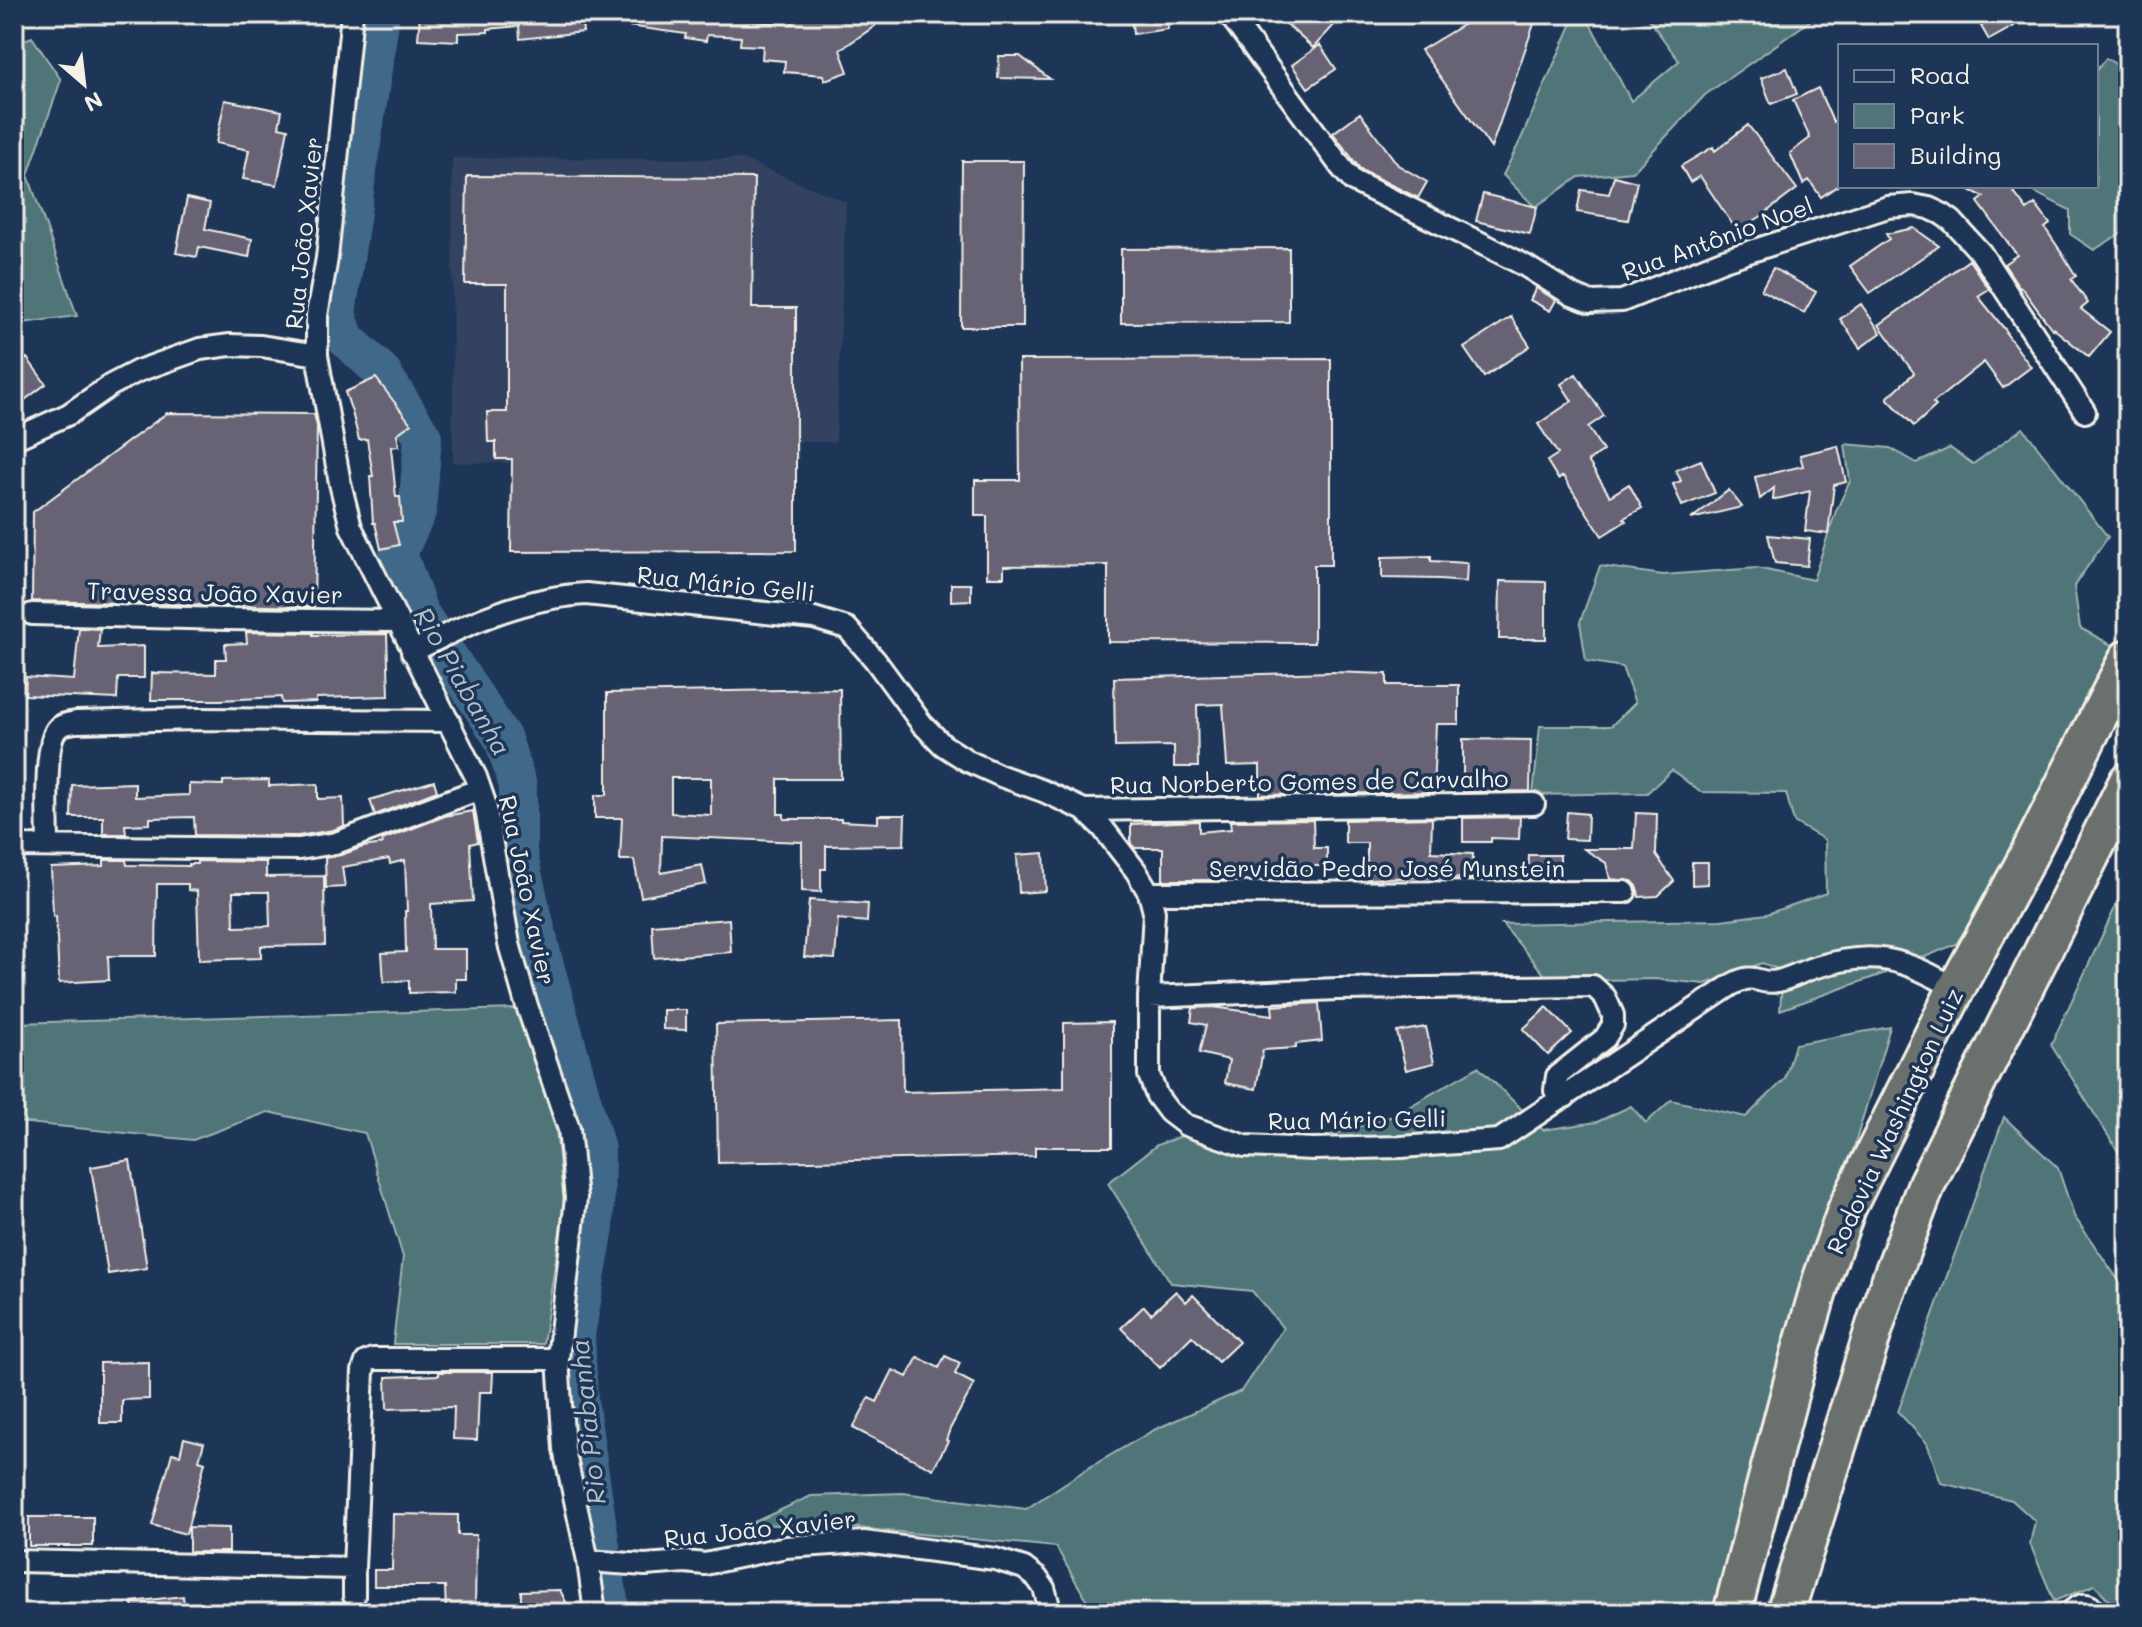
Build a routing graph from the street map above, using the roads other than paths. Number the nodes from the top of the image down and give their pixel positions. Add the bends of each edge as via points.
1 (352, 14) edge
2 (1229, 14) edge
3 (317, 355) junction
4 (2085, 412) dead end
5 (14, 439) edge
6 (32, 614) dead end
7 (397, 621) junction
8 (420, 648) junction
9 (2128, 658) edge
10 (449, 721) junction
11 (2128, 781) edge
12 (480, 789) junction
13 (1534, 804) dead end
14 (1084, 810) junction
15 (14, 846) edge
16 (48, 846) junction
17 (1625, 892) dead end
18 (1149, 893) junction
19 (1956, 989) junction
20 (1149, 997) junction
21 (1565, 1097) junction
22 (558, 1359) junction
23 (14, 1561) edge
24 (589, 1561) junction
25 (354, 1568) junction
26 (354, 1596) dead end
27 (595, 1613) edge
28 (1051, 1613) edge
29 (1732, 1613) edge
30 (1785, 1613) edge
31 (2069, 1613) edge
32 (2097, 1613) edge

1 - 3 street, Rua João Xavier via 317,315
2 - 4 street, Rua Antônio Noel via 1353,181 1590,302 1622,301 1724,260 1888,207 1913,205 1942,214 1981,253
3 - 5 street via 261,346 200,349 138,371 69,414
3 - 7 street, Rua João Xavier via 351,527
6 - 7 street, Travessa João Xavier
7 - 8 street, Rua João Xavier
8 - 10 street, Rua João Xavier
8 - 14 street, Rua Mário Gelli via 501,612 562,595 827,621 847,628 943,745 968,761
9 - 19 highway, Rodovia Washington Luiz
10 - 12 street, Rua João Xavier
10 - 16 street via 197,719 64,725 51,742
11 - 30 highway via 1927,1183 1884,1297
12 - 16 street via 318,847
12 - 22 street, Rua João Xavier via 509,944 569,1129 576,1198
13 - 14 street, Rua Norberto Gomes de Carvalho
14 - 18 street, Rua Mário Gelli
15 - 16 street
17 - 18 street, Servidão Pedro José Munstein
18 - 20 street, Rua Mário Gelli via 1154,912
19 - 21 street, Rua Mário Gelli via 1916,966 1885,957 1818,966 1772,982 1747,978
19 - 29 highway, Rodovia Washington Luiz via 1847,1208 1799,1357
20 - 21 street, Rua Mário Gelli via 1149,1075 1157,1096 1186,1125 1245,1146 1401,1147 1499,1140
20 - 21 street via 1593,986 1605,997 1613,1025 1605,1038 1557,1076 1555,1090
22 - 24 street, Rua João Xavier via 564,1449
22 - 25 street via 366,1362
23 - 25 street
24 - 27 street, Rua João Xavier
24 - 28 street, Rua João Xavier via 705,1564 786,1547 864,1542 995,1559 1024,1568 1044,1588
25 - 26 street
31 - 32 street via 2087,1603

